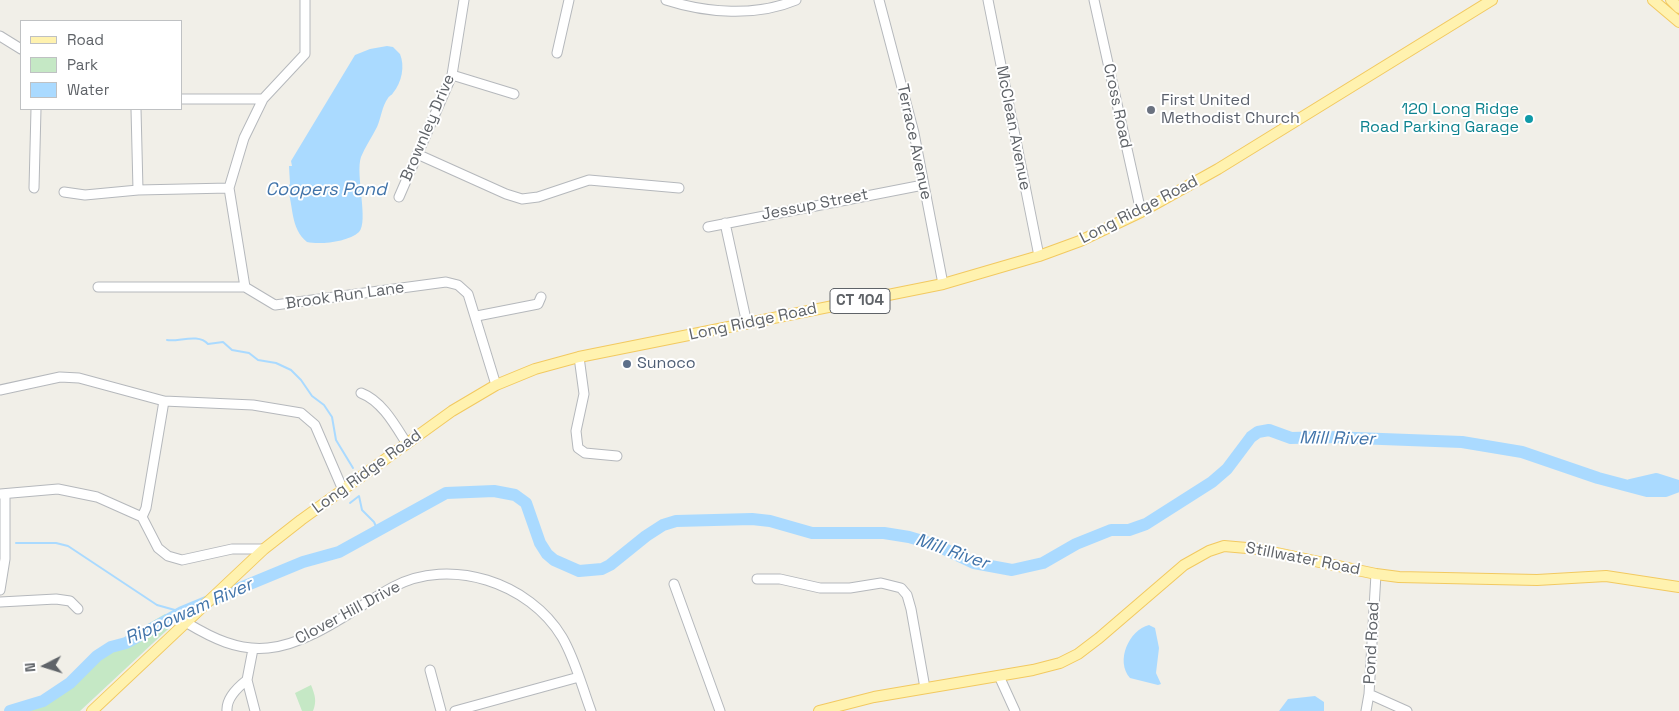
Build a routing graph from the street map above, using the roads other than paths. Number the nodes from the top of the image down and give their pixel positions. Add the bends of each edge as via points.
1 (305, 0) edge
2 (464, 0) edge
3 (569, 0) edge
4 (666, 0) edge
5 (796, 0) edge
6 (880, 0) edge
7 (988, 0) edge
8 (1094, 0) edge
9 (1492, 0) edge
10 (1653, 0) edge
11 (1671, 0) edge
12 (1679, 8) edge
13 (1679, 22) edge
14 (0, 36) edge
15 (20, 48) edge
16 (557, 53) dead end
17 (452, 75) junction
18 (514, 94) dead end
19 (182, 99) edge
20 (263, 99) junction
21 (36, 110) edge
22 (136, 110) edge
23 (417, 154) junction
24 (923, 185) junction
25 (34, 188) dead end
26 (229, 188) junction
27 (679, 188) dead end
28 (138, 190) junction
29 (64, 192) dead end
30 (399, 197) dead end
31 (1141, 212) junction
32 (725, 223) junction
33 (708, 227) dead end
34 (1039, 256) junction
35 (943, 284) junction
36 (98, 287) dead end
37 (245, 287) junction
38 (542, 297) dead end
39 (477, 316) junction
40 (748, 324) junction
41 (579, 357) junction
42 (496, 385) junction
43 (0, 390) edge
44 (360, 393) dead end
45 (164, 401) junction
46 (407, 444) junction
47 (617, 456) dead end
48 (343, 490) junction
49 (3, 494) edge
50 (142, 517) junction
51 (264, 549) junction
52 (1376, 574) junction
53 (757, 579) dead end
54 (674, 584) dead end
55 (1679, 588) edge
56 (0, 590) edge
57 (0, 602) edge
58 (78, 609) dead end
59 (187, 623) junction
60 (253, 649) junction
61 (430, 670) dead end
62 (999, 676) junction
63 (578, 677) junction
64 (247, 680) junction
65 (925, 688) junction
66 (1369, 694) junction
67 (92, 711) edge
68 (228, 711) edge
69 (255, 711) edge
70 (441, 711) edge
71 (455, 711) edge
72 (591, 711) edge
73 (720, 711) edge
74 (818, 711) edge
75 (1015, 711) edge
76 (1366, 711) edge
77 (1407, 711) edge

1 - 20 street via 305,54
2 - 17 street, Brownley Drive
3 - 16 street
4 - 5 street via 713,11 772,8
6 - 24 street, Terrace Avenue via 914,133
7 - 34 street, McClean Avenue
8 - 31 street, Cross Road
9 - 31 main road, Long Ridge Road / CT 104 via 1218,169
10 - 13 main road
11 - 12 main road
14 - 15 street
17 - 18 street
17 - 23 street, Brownley Drive
19 - 20 street
20 - 26 street via 244,138
21 - 25 street
22 - 28 street
23 - 27 street via 522,199 589,180
23 - 30 street, Brownley Drive
24 - 32 street, Jessup Street
24 - 35 street, Terrace Avenue
26 - 28 street
26 - 37 street
28 - 29 street via 85,195
31 - 34 main road, Long Ridge Road / CT 104
32 - 33 street, Jessup Street
32 - 40 street
34 - 35 main road, Long Ridge Road / CT 104
35 - 40 main road, Long Ridge Road / CT 104
36 - 37 street
37 - 39 street, Brook Run Lane via 275,306 446,282 458,285 468,294
38 - 39 street via 538,304
39 - 42 street, Brook Run Lane
40 - 41 main road, Long Ridge Road / CT 104
41 - 42 main road, Long Ridge Road / CT 104 via 535,369
41 - 47 street via 584,394 576,431 578,448 585,453
42 - 46 main road, Long Ridge Road / CT 104 via 452,411
43 - 45 street via 60,377 79,378
44 - 46 street via 374,401 386,414
45 - 48 street via 253,405 301,413 315,425
45 - 50 street
46 - 48 main road, Long Ridge Road / CT 104
48 - 51 main road, Long Ridge Road / CT 104
49 - 50 street via 58,489 97,497
49 - 56 street via 6,559
50 - 51 street via 158,548 168,556 182,560 232,549
51 - 59 main road, Long Ridge Road / CT 104
52 - 55 main road, Stillwater Road via 1538,580 1606,576
52 - 62 main road, Stillwater Road via 1258,549 1224,546 1184,565 1078,654 1048,667
52 - 66 street, Pond Road
53 - 65 street via 780,579 820,588 881,583 901,588 911,609
54 - 73 street
57 - 58 street via 56,598 70,601
59 - 60 street, Clover Hill Drive via 222,642
59 - 67 main road, Long Ridge Road / CT 104
60 - 63 street, Clover Hill Drive via 288,644 308,636 395,585 432,575 452,574 496,583 520,594 544,612 563,637
60 - 64 street
61 - 70 street
62 - 65 main road, Stillwater Road
62 - 75 street
63 - 71 street
63 - 72 street, Clover Hill Drive
64 - 68 street via 227,703
64 - 69 street
65 - 74 main road, Stillwater Road
66 - 76 street, Pond Road
66 - 77 street

